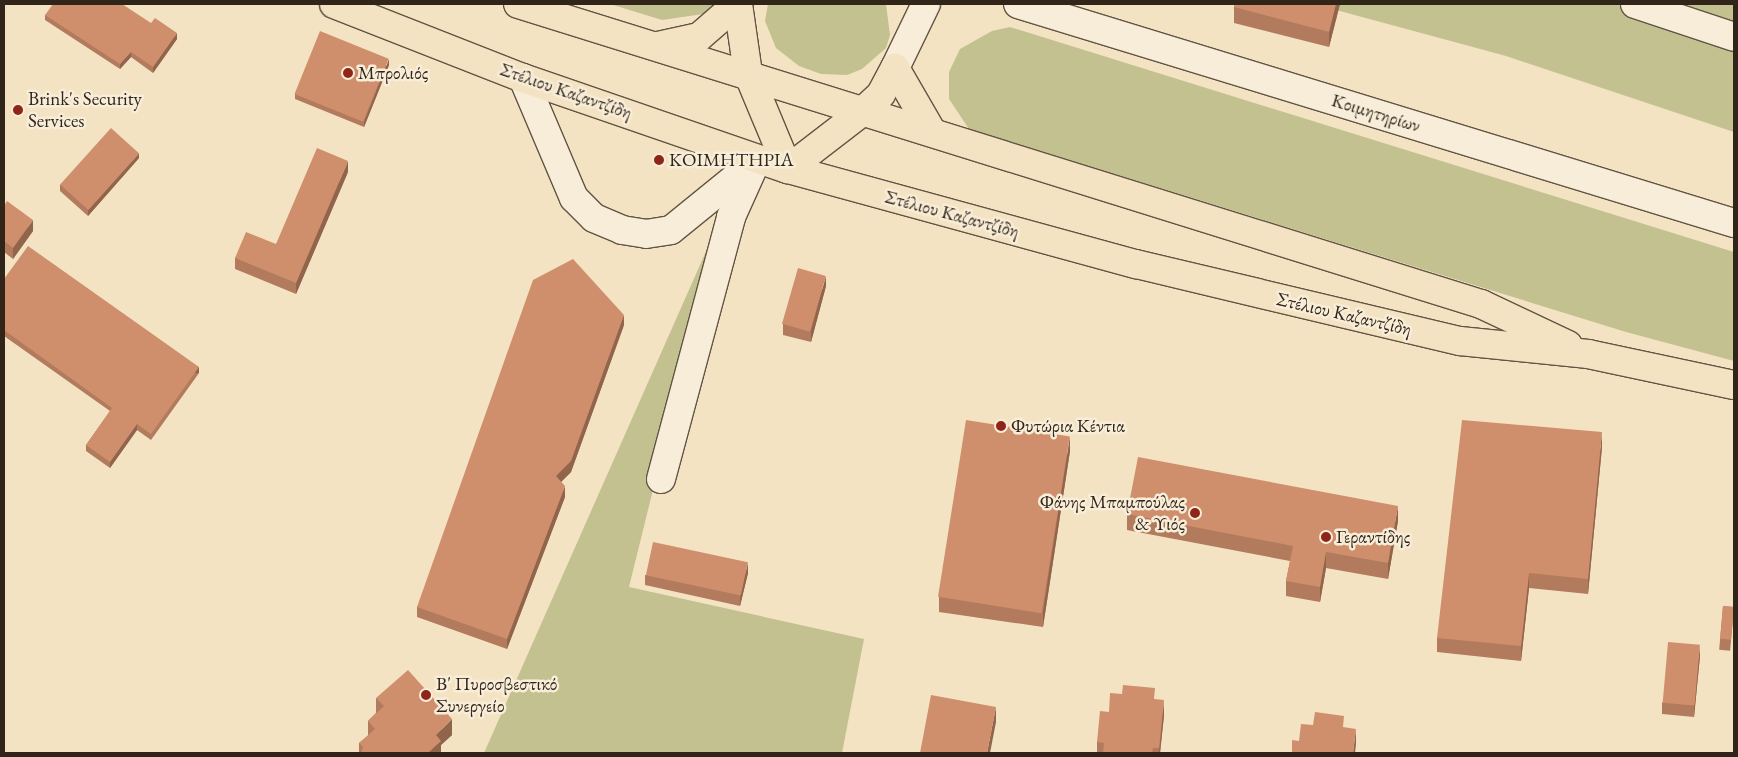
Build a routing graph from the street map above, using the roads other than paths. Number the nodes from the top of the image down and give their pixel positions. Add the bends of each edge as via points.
1 (334, 4) edge
2 (518, 4) edge
3 (737, 4) edge
4 (926, 4) edge
5 (1018, 4) edge
6 (1634, 4) edge
7 (1734, 37) edge
8 (648, 46) junction
9 (896, 68) junction
10 (748, 73) junction
11 (523, 78) junction
12 (862, 112) junction
13 (932, 132) junction
14 (756, 160) junction
15 (788, 169) junction
16 (1734, 223) edge
17 (1588, 354) junction
18 (1734, 385) edge
19 (661, 479) dead end

1 - 11 main road, Στέλιου Καζαντζίδη
2 - 8 main road, Στέλιου Καζαντζίδη
3 - 8 main road via 699,37
3 - 10 main road
4 - 9 lane
5 - 16 lane, Κοιμητηρίων
6 - 7 lane
8 - 10 main road, Στέλιου Καζαντζίδη
9 - 12 main road via 881,94
9 - 13 main road
10 - 12 main road, Στέλιου Καζαντζίδη
10 - 15 main road
11 - 14 main road, Στέλιου Καζαντζίδη
11 - 14 lane via 574,198 594,218 622,230 646,234 671,230
12 - 13 main road, Στέλιου Καζαντζίδη
12 - 15 main road
13 - 17 main road, Στέλιου Καζαντζίδη via 1481,304
14 - 15 main road, Στέλιου Καζαντζίδη
14 - 19 lane via 731,217
15 - 17 main road, Στέλιου Καζαντζίδη via 1136,264 1460,341
17 - 18 main road, Στέλιου Καζαντζίδη

